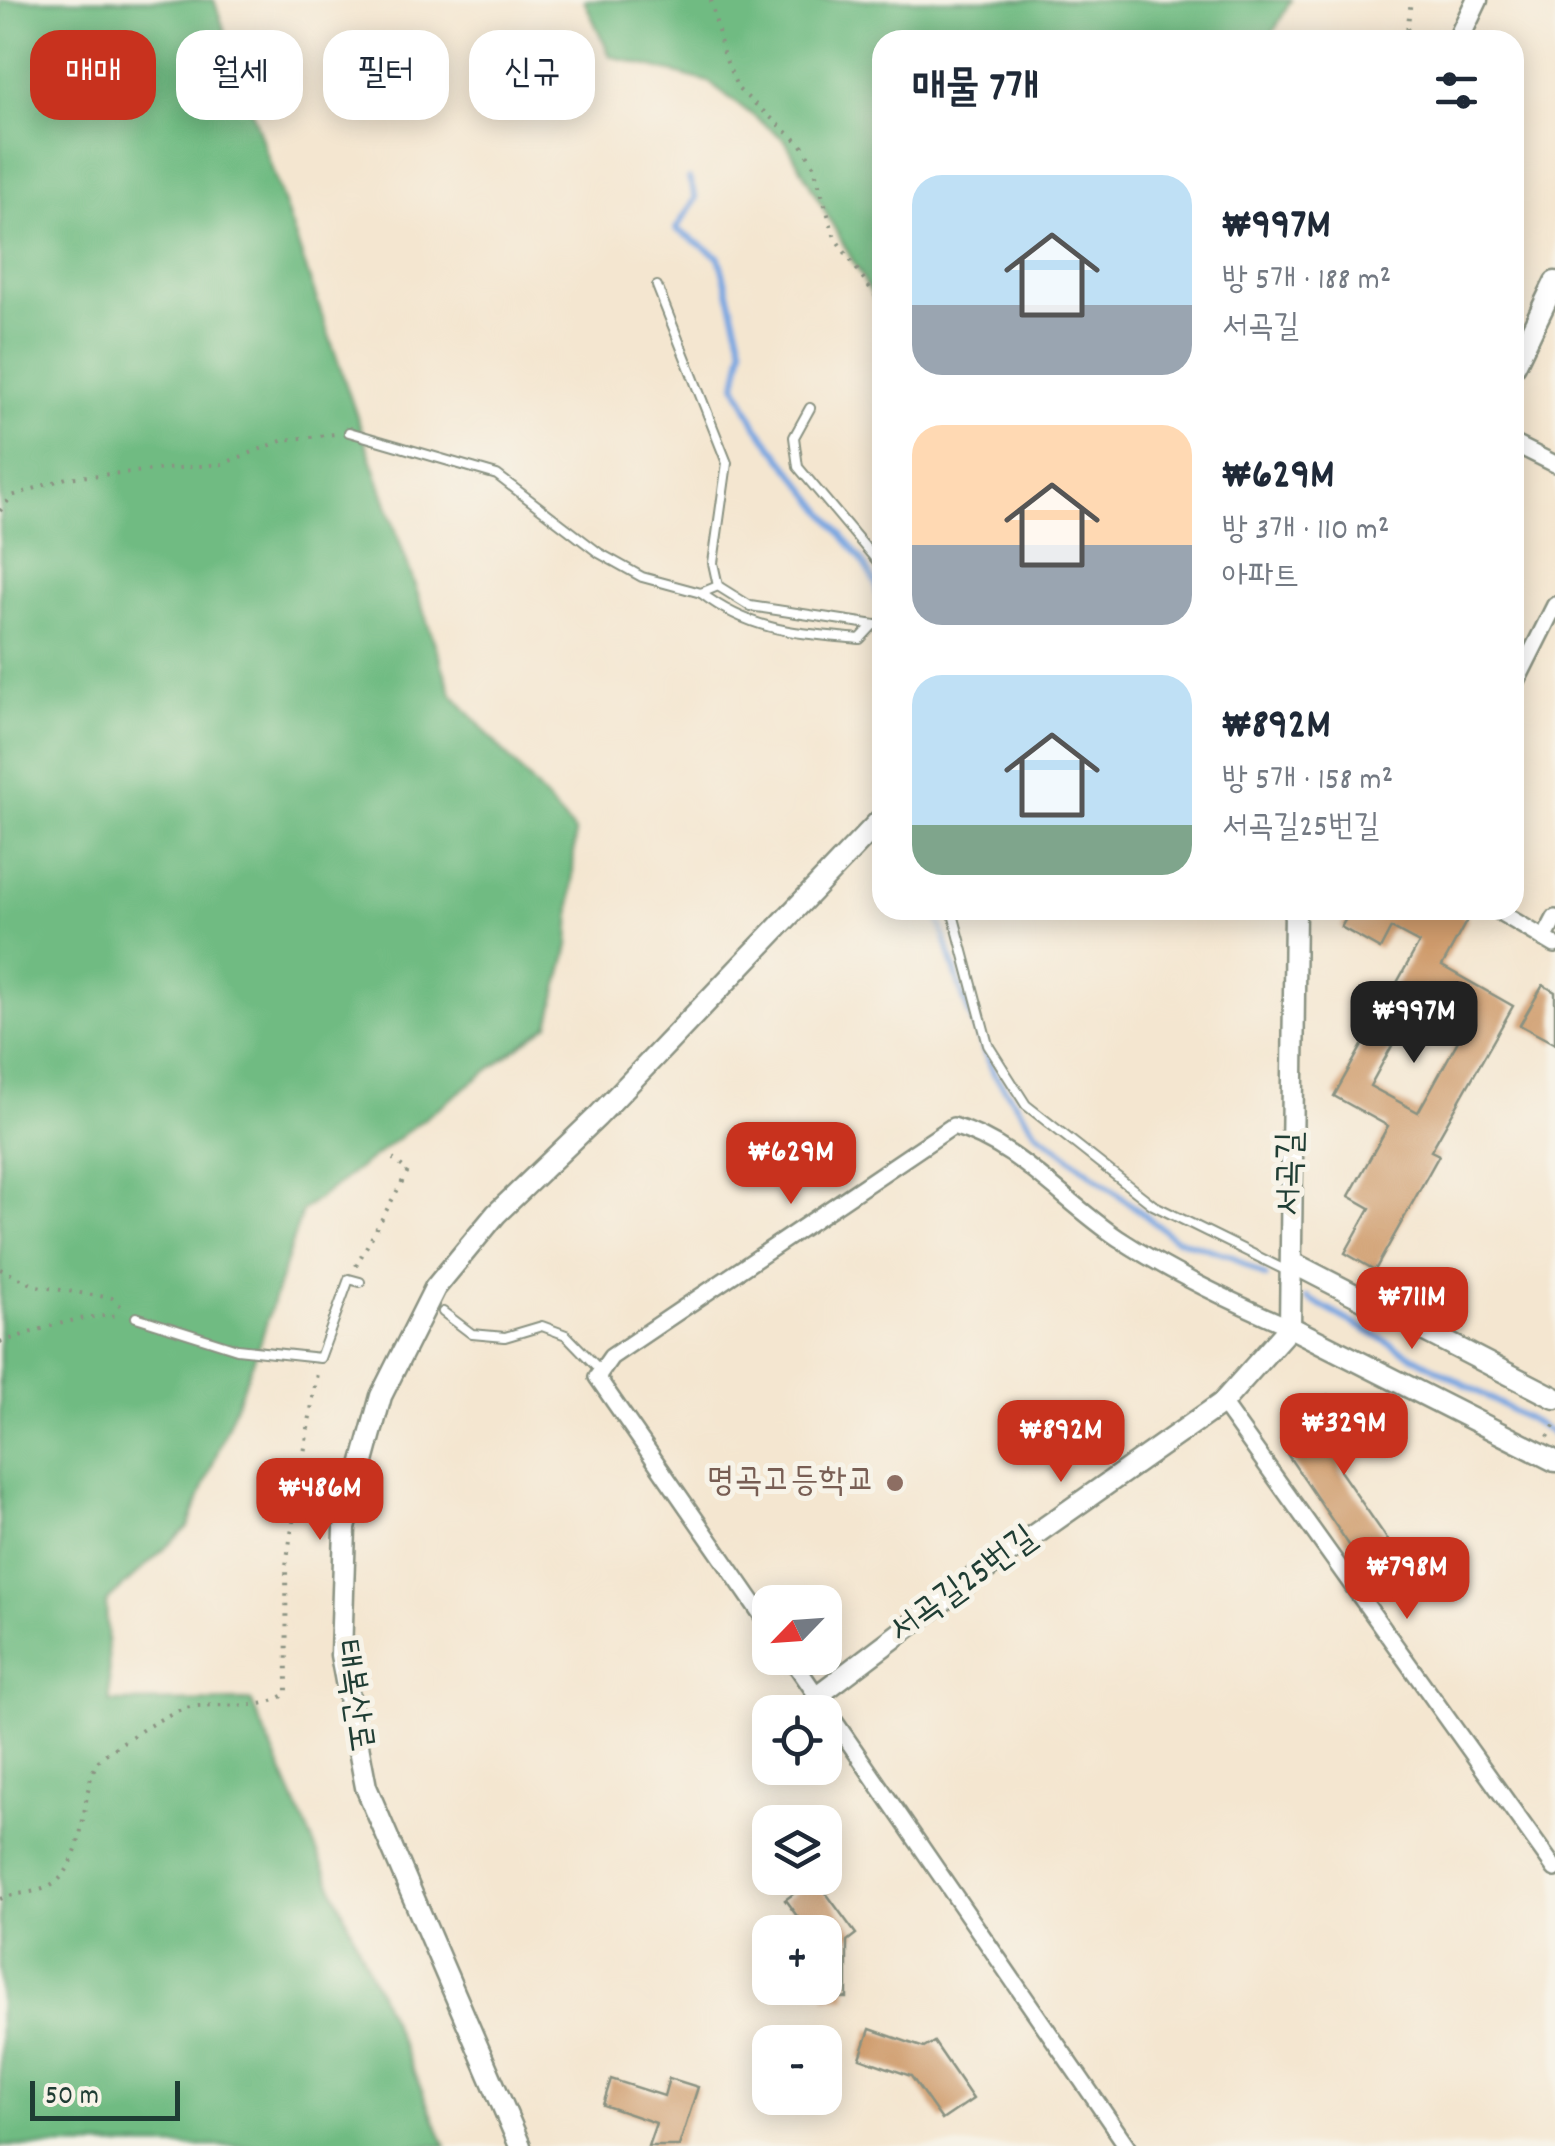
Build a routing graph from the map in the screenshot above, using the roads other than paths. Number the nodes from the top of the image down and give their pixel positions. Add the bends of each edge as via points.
1 (1477, 0) edge
2 (1463, 30) edge
3 (1555, 282) edge
4 (657, 286) dead end
5 (1524, 346) edge
6 (810, 408) dead end
7 (348, 432) road end
8 (1524, 448) edge
9 (1555, 464) edge
10 (872, 555) edge
11 (718, 586) junction
12 (701, 593) junction
13 (1555, 604) edge
14 (872, 624) edge
15 (872, 629) edge
16 (1524, 667) edge
17 (872, 828) edge
18 (1555, 918) edge
19 (955, 920) edge
20 (1295, 920) edge
21 (1513, 920) edge
22 (1550, 942) edge
23 (1291, 1268) junction
24 (360, 1282) dead end
25 (444, 1312) dead end
26 (136, 1317) road end
27 (1290, 1326) junction
28 (601, 1371) junction
29 (1555, 1398) edge
30 (1222, 1403) junction
31 (1555, 1461) edge
32 (752, 1601) edge
33 (818, 1695) edge
34 (842, 1732) edge
35 (1555, 1868) edge
36 (520, 2146) edge
37 (1127, 2146) edge

1 - 2 street
3 - 5 street
4 - 11 lane via 726,463 712,563
6 - 10 lane via 794,437 798,467
7 - 12 lane via 497,476 599,553 642,577
8 - 9 street
11 - 12 lane
11 - 14 lane via 750,606
12 - 15 lane via 754,624 860,638
13 - 16 street
17 - 36 street, 태복산로 via 496,1214 436,1288 381,1396 346,1528 341,1655 366,1787
18 - 22 street
19 - 23 lane via 988,1045 1026,1105 1153,1205
20 - 23 street, 서곡길
21 - 22 street
23 - 27 street
23 - 29 street, 서곡길
24 - 26 lane via 348,1279 320,1358 237,1349
25 - 28 lane via 472,1334 505,1336 542,1326 566,1335
27 - 28 street via 1119,1238 985,1134 953,1126 611,1357
27 - 30 street, 서곡길25번길
27 - 31 street
28 - 32 street via 597,1376
30 - 33 street, 서곡길25번길
30 - 35 street
34 - 37 street

